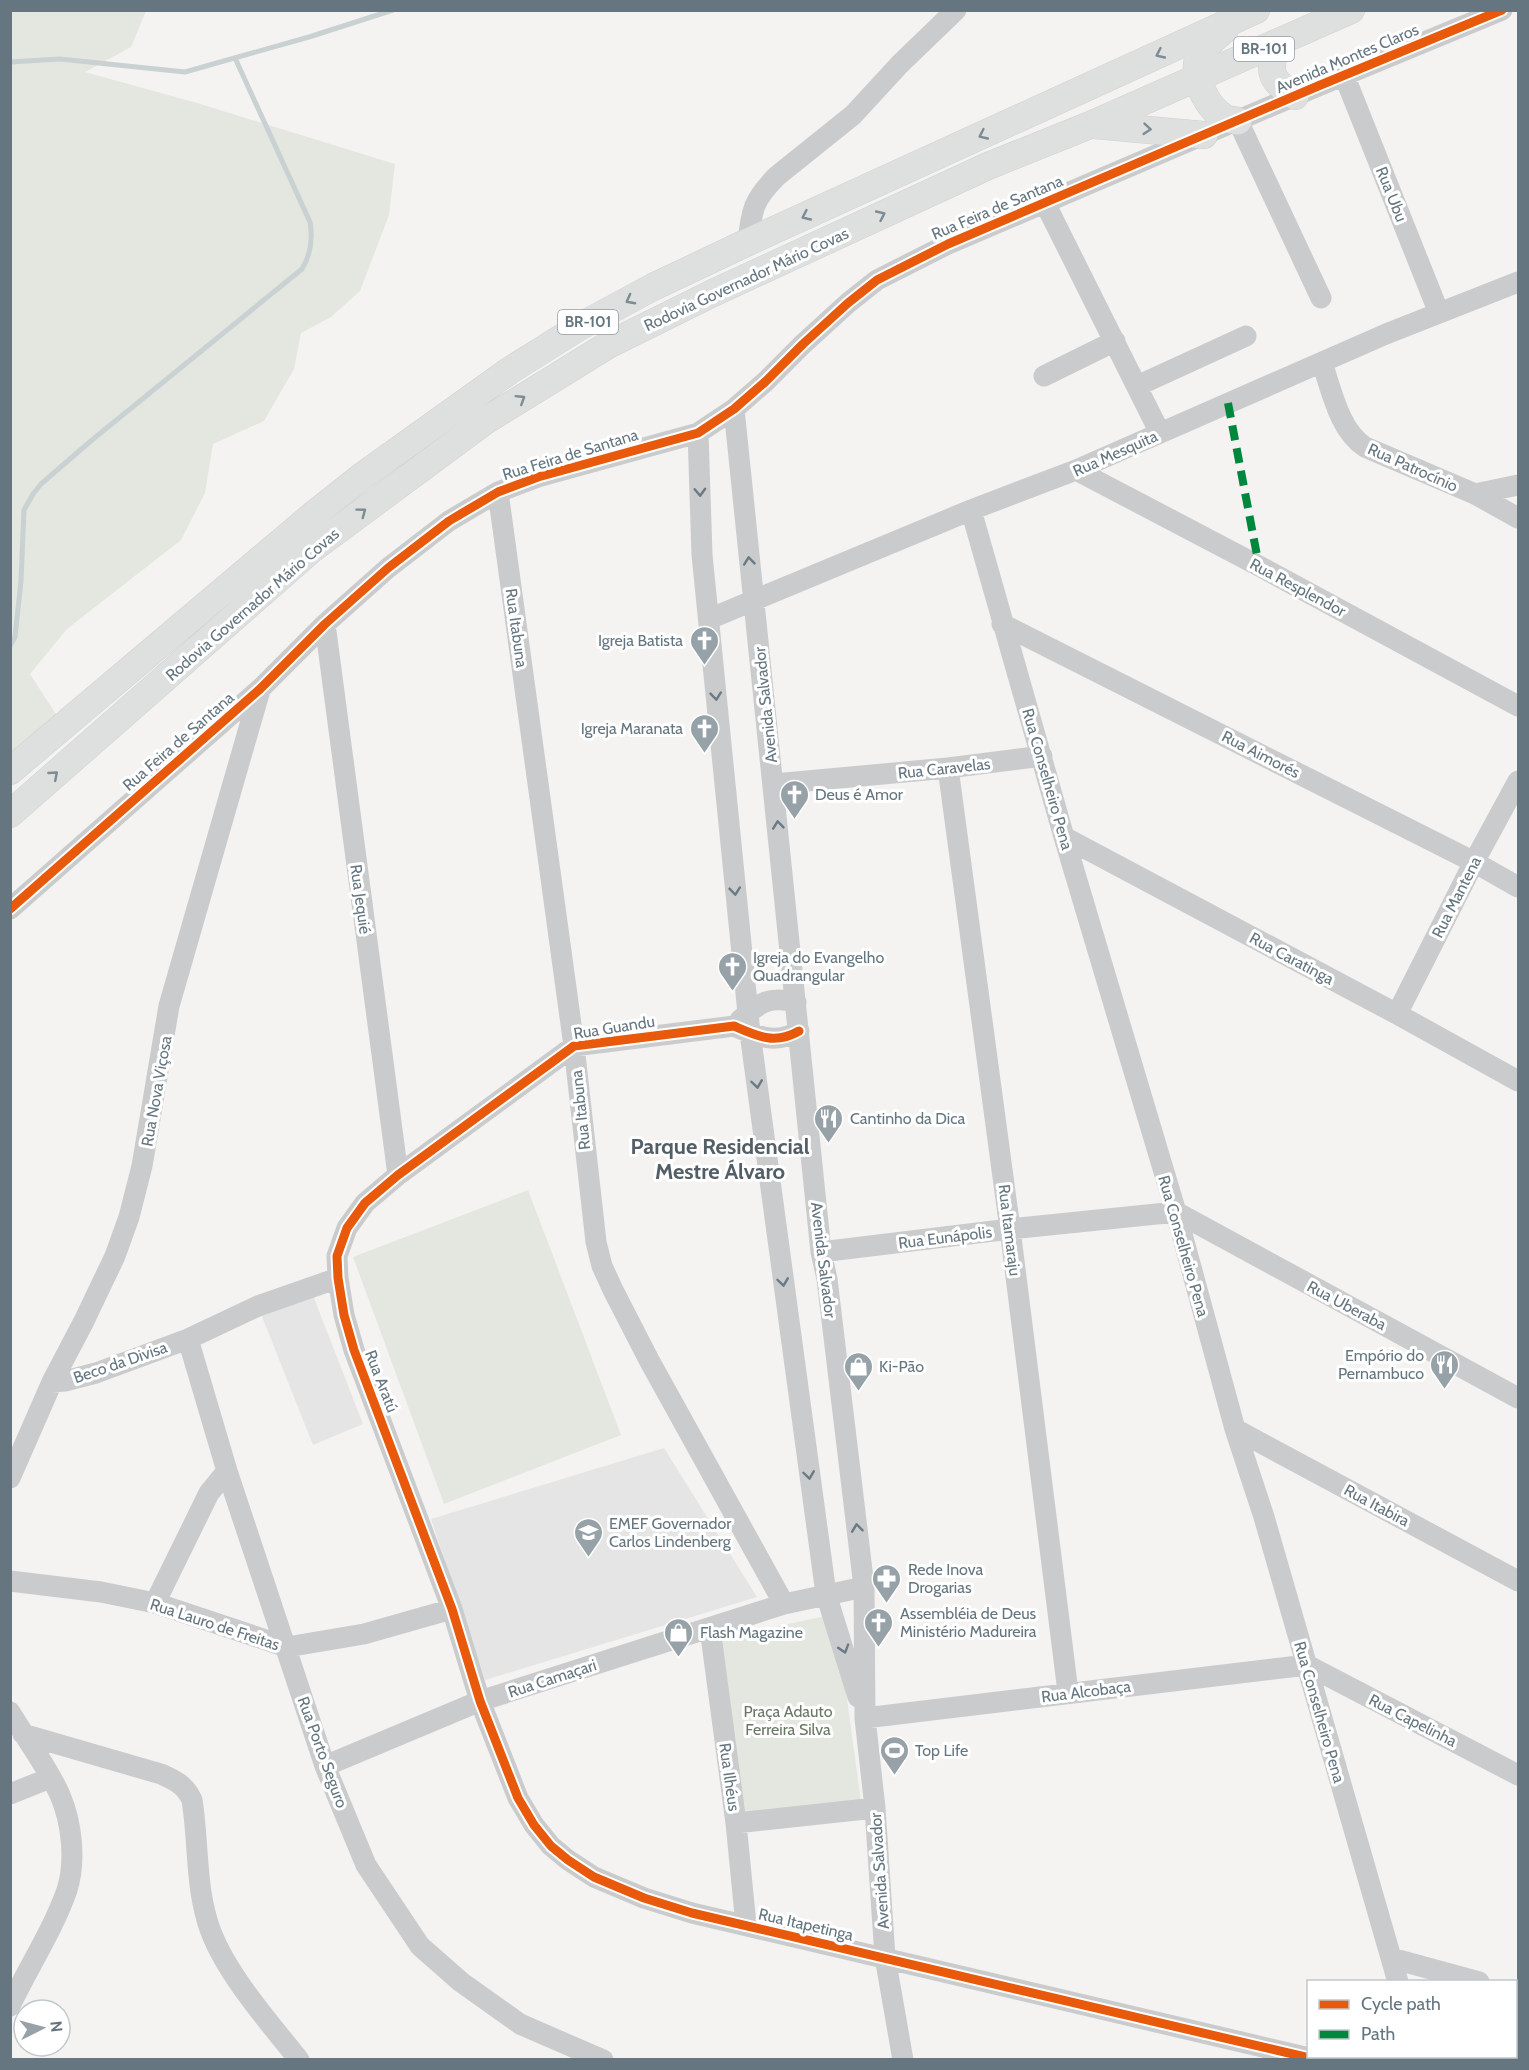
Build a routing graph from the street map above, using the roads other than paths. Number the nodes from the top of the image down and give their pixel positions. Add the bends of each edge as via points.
1 (956, 10) edge
2 (1351, 10) edge
3 (1502, 10) edge
4 (1246, 14) edge
5 (1275, 44) junction
6 (1344, 75) junction
7 (1198, 78) junction
8 (1295, 96) junction
9 (1238, 121) junction
10 (1090, 124) junction
11 (1204, 135) junction
12 (1045, 203) junction
13 (748, 242) junction
14 (1518, 282) edge
15 (1321, 298) dead end
16 (1439, 313) junction
17 (1246, 336) dead end
18 (1114, 341) junction
19 (1322, 363) junction
20 (1044, 376) dead end
21 (1137, 386) junction
22 (734, 409) junction
23 (698, 433) junction
24 (1160, 433) junction
25 (1076, 470) junction
26 (1518, 485) edge
27 (498, 492) junction
28 (1475, 494) junction
29 (971, 510) junction
30 (1518, 518) edge
31 (754, 601) junction
32 (709, 619) junction
33 (325, 624) junction
34 (1002, 624) junction
35 (260, 689) junction
36 (1518, 706) edge
37 (1042, 756) junction
38 (948, 768) junction
39 (10, 771) edge
40 (1518, 781) edge
41 (774, 784) junction
42 (10, 814) edge
43 (1064, 837) junction
44 (1473, 862) junction
45 (1518, 887) edge
46 (10, 909) edge
47 (796, 1002) junction
48 (1397, 1014) junction
49 (744, 1024) junction
50 (799, 1031) junction
51 (574, 1046) junction
52 (1518, 1082) edge
53 (398, 1175) junction
54 (1176, 1212) junction
55 (1010, 1229) junction
56 (821, 1252) junction
57 (338, 1278) junction
58 (188, 1339) junction
59 (52, 1382) junction
60 (1518, 1398) edge
61 (1235, 1429) junction
62 (227, 1471) junction
63 (10, 1478) edge
64 (10, 1581) edge
65 (1518, 1581) edge
66 (864, 1587) junction
67 (826, 1594) junction
68 (155, 1603) junction
69 (784, 1604) junction
70 (452, 1609) junction
71 (710, 1628) junction
72 (287, 1647) junction
73 (1307, 1665) junction
74 (1068, 1692) junction
75 (480, 1701) junction
76 (10, 1712) edge
77 (865, 1718) junction
78 (23, 1734) junction
79 (325, 1766) junction
80 (1518, 1775) edge
81 (50, 1778) junction
82 (10, 1794) edge
83 (875, 1808) junction
84 (736, 1823) junction
85 (746, 1925) junction
86 (885, 1957) junction
87 (1391, 1958) junction
88 (1397, 1980) edge
89 (1472, 1980) edge
90 (10, 2006) edge
91 (1307, 2057) edge
92 (299, 2060) edge
93 (603, 2060) edge
94 (903, 2060) edge

1 - 13 street via 853,115 766,188 752,213
2 - 5 main road, Rodovia Governador Mário Covas / BR-101
3 - 6 street, Avenida Montes Claros
4 - 7 main road via 1200,54
4 -> 13 main road, Rodovia Governador Mário Covas / BR-101
5 - 7 main road, Rodovia Governador Mário Covas / BR-101
5 - 8 main road via 1271,69 1277,84
6 - 8 street, Avenida Montes Claros
6 - 16 street, Rua Ubu
7 - 9 main road via 1215,111
7 - 10 main road, Rodovia Governador Mário Covas / BR-101
8 - 9 street, Avenida Montes Claros
9 - 11 street, Avenida Montes Claros
9 - 15 street
10 -> 11 main road
42 -> 10 main road, Rodovia Governador Mário Covas / BR-101 via 312,549 485,421 608,345 702,298 988,166
11 - 12 street, Rua Feira de Santana
12 - 18 street
12 - 22 street, Rua Feira de Santana via 948,244 877,280
13 -> 39 main road, Rodovia Governador Mário Covas / BR-101 via 579,327 402,447 313,515
14 - 16 street, Rua Mesquita
16 - 19 street, Rua Mesquita
17 - 21 street
18 - 20 street
18 - 21 street
19 - 24 street, Rua Mesquita
19 - 28 street, Rua Patrocínio via 1343,421 1357,442
21 - 24 street
22 - 23 street, Rua Feira de Santana
31 -> 22 street, Avenida Salvador
23 - 27 street, Rua Feira de Santana via 548,474
23 -> 32 street, Avenida Salvador via 702,555
24 - 25 street, Rua Mesquita
25 - 29 street, Rua Mesquita
25 - 36 street, Rua Resplendor
26 - 28 street, Rua Patrocínio
27 - 33 street, Rua Feira de Santana via 449,521
27 - 51 street, Rua Itabuna
28 - 30 street
29 - 31 street, Rua Mesquita
29 - 34 street, Rua Conselheiro Pena
31 - 32 street, Rua Mesquita
31 - 41 street, Avenida Salvador
32 -> 49 street, Avenida Salvador
33 - 35 street, Rua Feira de Santana
33 - 53 street, Rua Jequié
34 - 37 street, Rua Conselheiro Pena
34 - 44 street, Rua Aimorés
35 - 46 street, Rua Feira de Santana
35 - 59 street, Rua Nova Viçosa via 169,1006 142,1166 129,1217 115,1256
37 - 38 street, Rua Caravelas
37 - 43 street, Rua Conselheiro Pena
38 - 41 street, Rua Caravelas
38 - 55 street, Rua Itamaraju
40 - 44 street, Rua Mantena
47 -> 41 street, Avenida Salvador
43 - 48 street, Rua Caratinga
43 - 54 street, Rua Conselheiro Pena
44 - 45 street, Rua Aimorés
44 - 48 street, Rua Mantena
47 - 49 street, Rua Guandu via 765,1001
47 - 50 street, Avenida Salvador
48 - 52 street, Rua Caratinga
49 - 50 street, Rua Guandu via 764,1039
49 - 51 street, Rua Guandu
49 -> 67 street, Avenida Salvador
50 - 56 street, Avenida Salvador
51 - 53 street, Rua Guandu
51 - 69 street, Rua Itabuna via 591,1209 602,1266
53 - 57 street, Rua Aratú via 364,1203 347,1228 337,1256
54 - 55 street, Rua Eunápolis
54 - 60 street, Rua Uberaba
54 - 61 street, Rua Conselheiro Pena
55 - 56 street, Rua Eunápolis
55 - 74 street, Rua Itamaraju
66 -> 56 street, Avenida Salvador
57 - 58 street via 258,1306
57 - 70 street, Rua Aratú via 354,1350
58 - 59 street, Beco da Divisa via 80,1378
58 - 62 street, Rua Porto Seguro
59 - 63 street, Rua Nova Viçosa
61 - 65 street, Rua Itabira
61 - 73 street, Rua Conselheiro Pena
62 - 68 street via 205,1501
62 - 72 street, Rua Porto Seguro
64 - 68 street, Rua Lauro de Freitas
66 - 67 street
66 - 77 street, Avenida Salvador
67 - 69 street
67 -> 77 street, Avenida Salvador
68 - 72 street, Rua Lauro de Freitas
69 - 71 street, Rua Camaçari
70 - 72 street, Rua Lauro de Freitas via 364,1634
70 - 75 street, Rua Itapetinga
71 - 75 street, Rua Camaçari
71 - 84 street, Rua Ilhéus
72 - 79 street, Rua Porto Seguro
73 - 74 street, Rua Alcobaça
73 - 80 street, Rua Capelinha
73 - 87 street, Rua Conselheiro Pena
74 - 77 street, Rua Alcobaça
75 - 79 street, Rua Camaçari
75 - 85 street, Rua Itapetinga via 518,1798 551,1846 594,1877 644,1898
76 - 78 street
77 - 83 street, Avenida Salvador
78 - 81 street
78 - 92 street via 161,1774 187,1789 192,1800 210,1931 249,1996
79 - 93 street, Rua Porto Seguro via 366,1866 420,1946 461,1982 520,2024
81 - 82 street
81 - 90 street via 65,1809 71,1871 58,1912
83 - 84 street
83 - 86 street, Avenida Salvador
84 - 85 street, Rua Ilhéus
85 - 86 street, Rua Itapetinga
86 - 91 street, Rua Itapetinga
86 - 94 street, Avenida Salvador
87 - 88 street, Rua Conselheiro Pena
87 - 89 street

